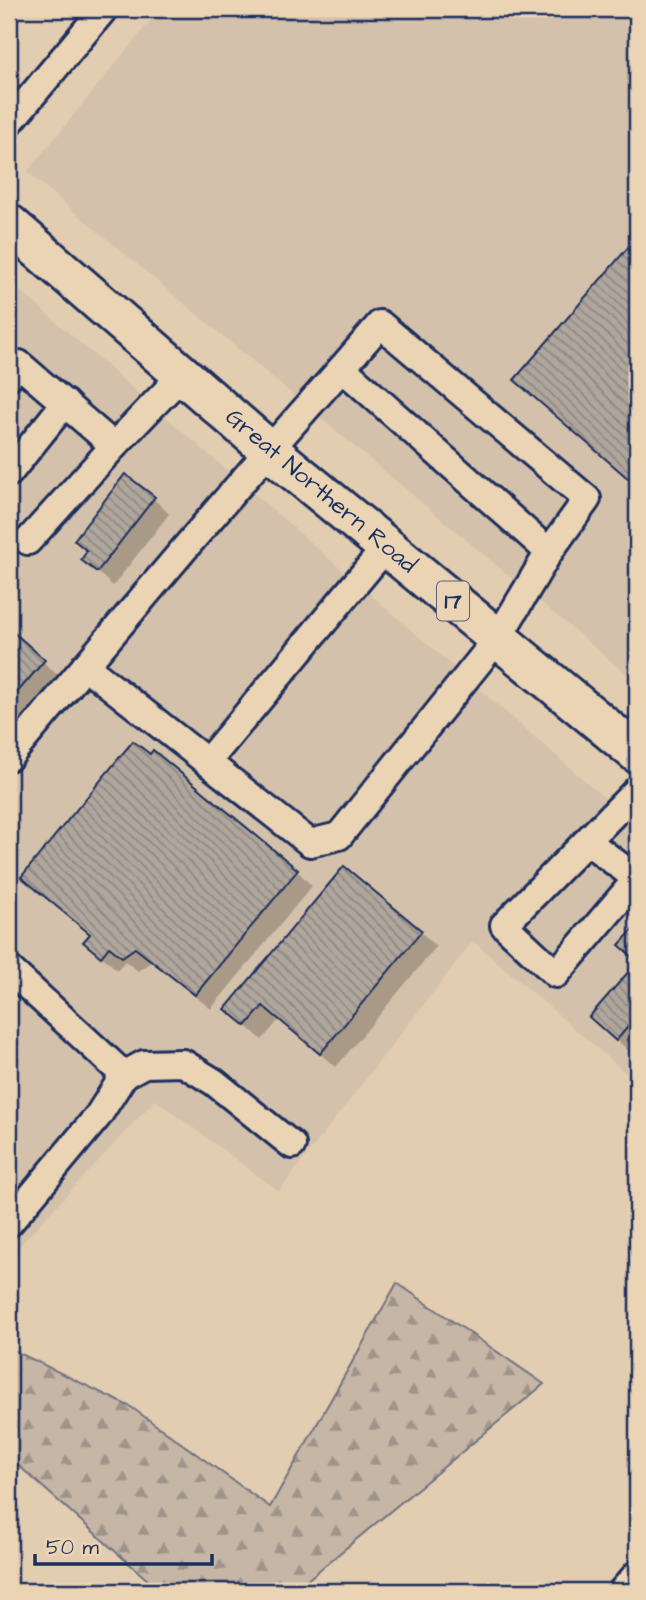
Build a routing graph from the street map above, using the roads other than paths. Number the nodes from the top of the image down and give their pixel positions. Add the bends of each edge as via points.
1 (104, 9) edge
2 (9, 123) edge
3 (9, 224) edge
4 (342, 368) junction
5 (184, 373) junction
6 (9, 376) edge
7 (65, 403) junction
8 (114, 446) junction
9 (269, 450) junction
10 (9, 473) edge
11 (28, 541) dead end
12 (387, 546) junction
13 (549, 552) junction
14 (498, 638) junction
15 (85, 666) junction
16 (637, 753) edge
17 (9, 757) edge
18 (207, 762) junction
19 (637, 790) edge
20 (587, 841) junction
21 (9, 969) edge
22 (124, 1075) junction
23 (292, 1145) dead end
24 (9, 1223) edge
25 (637, 1574) edge
26 (622, 1591) edge

1 - 2 street
3 - 5 highway, Great Northern Road / 17
4 - 9 street
4 - 13 street
4 - 13 street via 380,324 587,499
5 - 8 street
5 - 9 highway, Great Northern Road / 17
6 - 7 street via 19,364
7 - 8 street
7 - 10 street
8 - 11 street
9 - 12 highway, Great Northern Road / 17
9 - 15 street
12 - 14 highway, Great Northern Road / 17
12 - 18 street
13 - 14 street
14 - 16 highway, Great Northern Road / 17
14 - 18 street via 339,836 310,843
15 - 17 street
15 - 18 street
19 - 20 street
20 - 20 street via 504,925 556,974 636,879
21 - 22 street
22 - 23 street via 144,1064 183,1063
22 - 24 street via 98,1116
25 - 26 street

